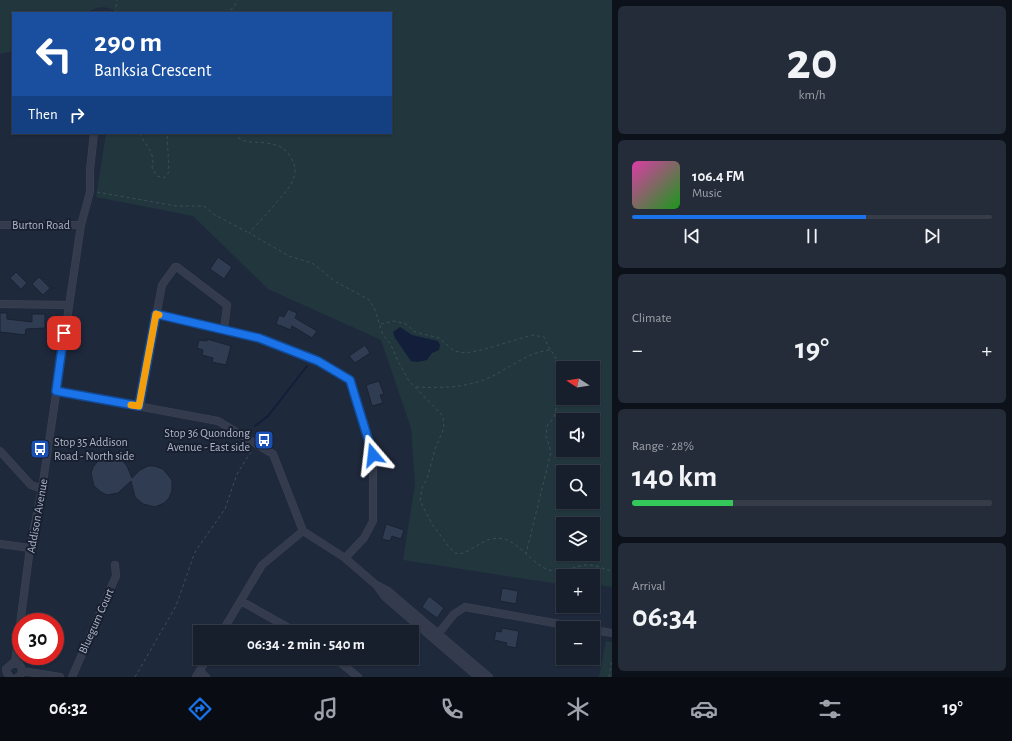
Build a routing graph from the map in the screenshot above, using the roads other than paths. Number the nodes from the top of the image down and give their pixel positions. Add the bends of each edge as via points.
1 (94, 134) edge
2 (0, 225) edge
3 (81, 225) junction
4 (0, 304) edge
5 (69, 304) junction
6 (156, 314) junction
7 (224, 330) junction
8 (56, 391) junction
9 (139, 406) junction
10 (0, 451) edge
11 (42, 489) junction
12 (303, 530) junction
13 (0, 544) edge
14 (30, 548) junction
15 (345, 558) junction
16 (115, 565) dead end
17 (241, 601) junction
18 (22, 613) edge
19 (556, 623) edge
20 (226, 625) edge
21 (284, 625) edge
22 (600, 631) edge
23 (612, 633) edge
24 (437, 637) junction
25 (12, 664) edge
26 (19, 665) edge
27 (203, 665) edge
28 (343, 665) edge
29 (20, 674) edge
30 (198, 674) edge
31 (10, 677) edge
32 (60, 677) edge
33 (72, 677) edge
34 (206, 677) edge
35 (358, 677) edge
36 (478, 677) edge
37 (489, 677) edge

1 - 3 street, Addison Avenue via 90,192
2 - 3 street, Burton Road
3 - 5 street, Addison Avenue
4 - 5 street
5 - 8 street, Addison Avenue
6 - 7 street
6 - 7 street via 162,285 177,267 227,305
6 - 9 street
7 - 15 street via 259,338 318,361 350,380 373,455 373,521 364,538
8 - 9 street
8 - 11 street, Addison Avenue
9 - 12 street via 218,421 273,454
10 - 11 street via 31,485
11 - 14 street, Addison Avenue
12 - 15 street
12 - 17 street via 262,564
13 - 14 street
14 - 18 street, Addison Avenue
15 - 24 street via 375,584 388,591
16 - 33 street, Bluegum Court via 116,576
17 - 20 street
17 - 21 street
19 - 24 street via 465,607 454,614
22 - 23 street
24 - 36 street
24 - 37 street
25 - 31 street, Addison Avenue via 7,666 7,674
26 - 29 street
27 - 30 street
28 - 35 street
29 - 32 street
30 - 34 street

